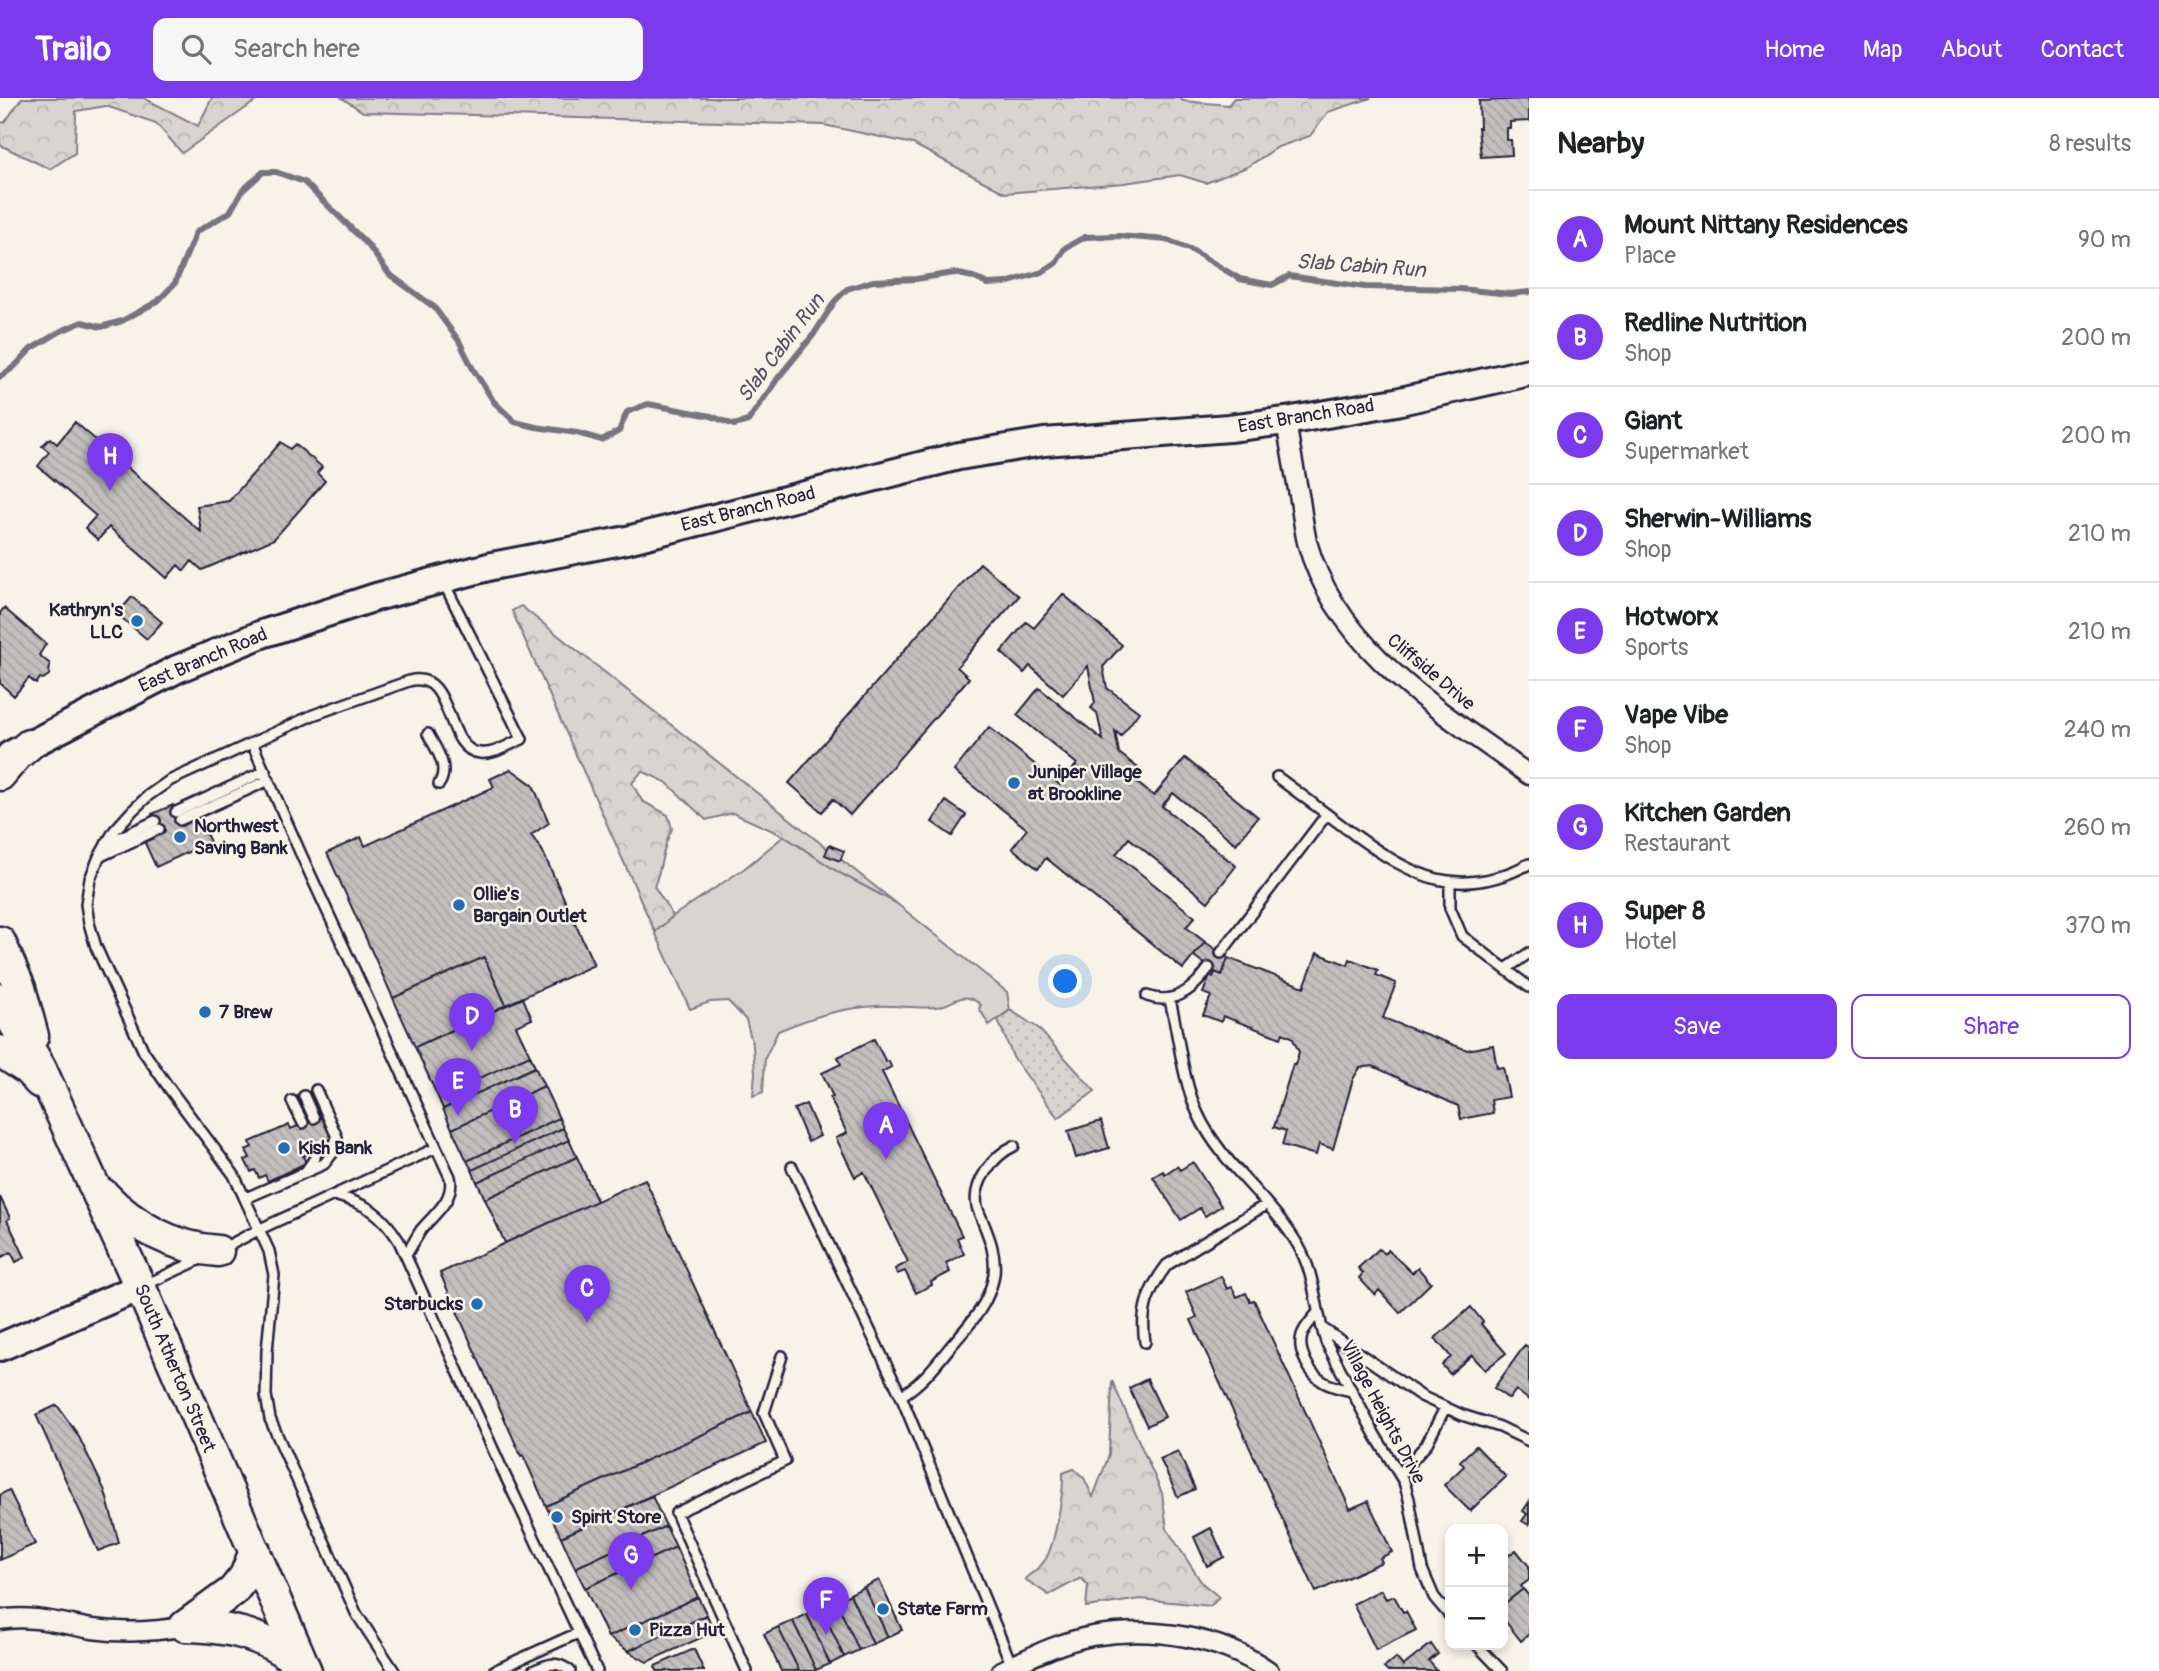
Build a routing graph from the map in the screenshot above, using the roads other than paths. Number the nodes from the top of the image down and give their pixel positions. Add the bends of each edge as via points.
1 (1529, 372) edge
2 (1286, 421) junction
3 (443, 580) junction
4 (428, 734) dead end
5 (252, 743) junction
6 (29, 745) junction
7 (0, 753) edge
8 (0, 761) edge
9 (0, 775) edge
10 (1529, 775) edge
11 (267, 776) junction
12 (1277, 777) dead end
13 (439, 783) dead end
14 (1327, 814) junction
15 (178, 816) dead end
16 (106, 844) junction
17 (99, 857) junction
18 (1529, 864) edge
19 (1450, 881) junction
20 (0, 942) edge
21 (1221, 953) dead end
22 (1529, 953) edge
23 (1209, 968) dead end
24 (1506, 969) junction
25 (1529, 987) edge
26 (1147, 996) dead end
27 (0, 999) edge
28 (1170, 1000) junction
29 (0, 1051) edge
30 (40, 1067) junction
31 (316, 1090) dead end
32 (304, 1096) dead end
33 (54, 1097) junction
34 (292, 1101) dead end
35 (314, 1118) dead end
36 (303, 1123) dead end
37 (327, 1144) dead end
38 (1014, 1146) dead end
39 (436, 1148) junction
40 (316, 1149) dead end
41 (324, 1164) junction
42 (792, 1167) dead end
43 (305, 1172) junction
44 (93, 1183) junction
45 (334, 1195) junction
46 (246, 1198) junction
47 (1268, 1205) junction
48 (260, 1229) junction
49 (218, 1251) junction
50 (406, 1255) junction
51 (140, 1287) junction
52 (1318, 1312) junction
53 (1321, 1327) junction
54 (1145, 1342) dead end
55 (0, 1347) edge
56 (782, 1356) dead end
57 (1351, 1391) junction
58 (901, 1396) junction
59 (1445, 1408) junction
60 (1529, 1441) edge
61 (1400, 1474) junction
62 (254, 1551) junction
63 (1445, 1610) edge
64 (0, 1620) edge
65 (185, 1626) junction
66 (578, 1633) junction
67 (1482, 1650) edge
68 (305, 1669) edge
69 (1007, 1669) edge
70 (394, 1671) edge
71 (494, 1671) edge
72 (533, 1671) edge
73 (570, 1671) edge
74 (597, 1671) edge
75 (747, 1671) edge
76 (1269, 1671) edge
77 (1502, 1671) edge

1 - 2 main road, East Branch Road
2 - 3 main road, East Branch Road via 1044,442 959,456 627,540
2 - 10 street, Cliffside Drive via 1307,541 1335,605 1389,668
3 - 5 lane via 522,739 477,753 462,740 437,689 419,679 313,715
3 - 6 main road, East Branch Road via 250,639 166,674
4 - 13 lane via 443,767
5 - 11 lane
5 - 16 lane via 158,788 126,817
6 - 7 main road
6 - 8 main road, East Branch Road
6 - 9 main road
11 - 15 lane
11 - 39 lane
12 - 14 lane
14 - 19 lane via 1392,861 1421,875
14 - 21 lane
16 - 17 lane
16 - 17 lane via 157,825
17 - 46 lane via 86,904 96,947 144,1052
18 - 19 lane via 1490,879
19 - 24 lane via 1450,908 1462,936
20 - 30 main road, South Atherton Street via 20,988
22 - 24 lane
23 - 28 lane via 1191,989
24 - 25 lane
26 - 28 lane
27 - 30 main road, South Atherton Street
28 - 47 lane via 1197,1112 1221,1150
29 - 33 main road via 27,1069
30 - 33 main road, South Atherton Street
31 - 41 lane via 338,1137
32 - 35 lane
33 - 44 main road, South Atherton Street
34 - 36 lane
37 - 41 lane
38 - 58 lane via 1000,1154 978,1191 976,1205 993,1250 989,1295 926,1377
39 - 45 lane
39 - 50 lane via 450,1177 450,1192
40 - 43 lane
41 - 43 lane
42 - 58 lane
43 - 46 lane
44 - 49 main road via 149,1230 196,1250
44 - 51 main road, South Atherton Street
45 - 48 lane
45 - 50 lane via 367,1207 385,1221
46 - 48 lane
47 - 52 lane via 1305,1258
47 - 54 lane via 1167,1265 1147,1298
48 - 49 lane
48 - 70 lane via 274,1271 267,1350 270,1419 356,1613
49 - 51 lane
50 - 66 lane
51 - 55 main road
51 - 62 main road, South Atherton Street
52 - 53 lane
52 - 57 lane via 1303,1332 1302,1354 1317,1380
53 - 57 lane, Village Heights Drive
53 - 59 lane, Village Heights Drive
56 - 75 lane via 764,1413 785,1461 676,1513
57 - 61 lane, Village Heights Drive
58 - 69 lane
59 - 60 lane, Village Heights Drive
59 - 61 lane via 1426,1445
61 - 63 lane, Village Heights Drive via 1427,1584
62 - 65 main road via 245,1576 233,1591
62 - 68 main road, South Atherton Street
64 - 65 street via 134,1632
65 - 68 main road via 253,1635 289,1654
66 - 71 lane
66 - 74 lane
67 - 77 lane
69 - 76 street via 1092,1636 1141,1632 1205,1642
72 - 73 lane via 553,1663

